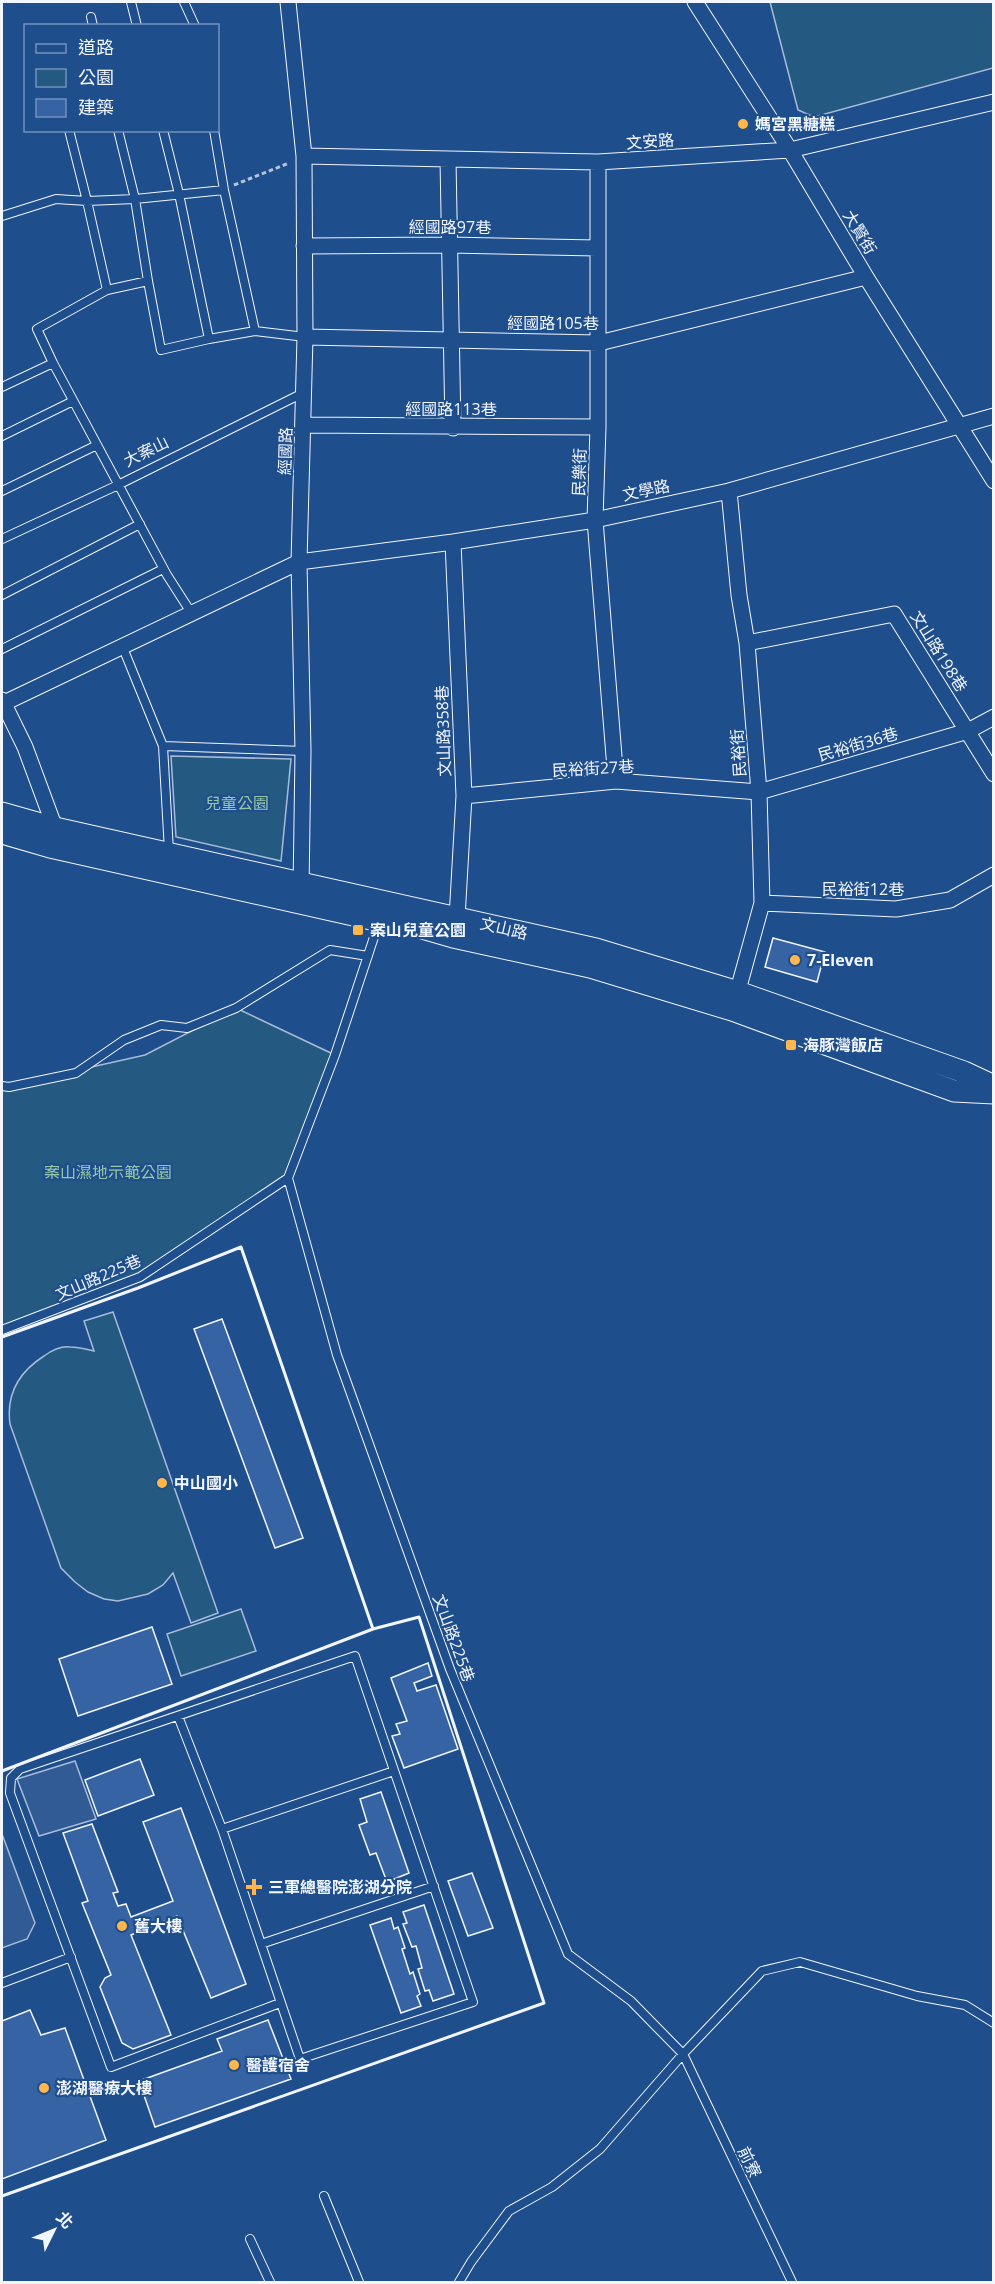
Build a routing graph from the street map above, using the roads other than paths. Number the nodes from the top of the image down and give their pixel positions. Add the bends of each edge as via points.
1 (131, 2) edge
2 (184, 2) edge
3 (288, 2) edge
4 (695, 2) edge
5 (136, 24) edge
6 (194, 24) edge
7 (993, 105) edge
8 (70, 132) edge
9 (118, 132) edge
10 (163, 132) edge
11 (214, 132) edge
12 (790, 150) junction
13 (304, 156) junction
14 (448, 160) junction
15 (598, 162) junction
16 (224, 190) junction
17 (178, 194) junction
18 (135, 199) junction
19 (87, 201) junction
20 (2, 216) edge
21 (449, 245) junction
22 (304, 246) junction
23 (597, 248) junction
24 (866, 277) junction
25 (148, 281) junction
26 (107, 290) junction
27 (255, 332) junction
28 (305, 337) junction
29 (208, 339) junction
30 (452, 341) junction
31 (598, 343) junction
32 (53, 363) junction
33 (2, 387) edge
34 (304, 393) junction
35 (73, 401) junction
36 (993, 416) edge
37 (304, 425) junction
38 (960, 426) junction
39 (598, 427) junction
40 (453, 428) junction
41 (2, 436) edge
42 (97, 446) junction
43 (993, 481) edge
44 (118, 485) junction
45 (729, 490) junction
46 (2, 491) edge
47 (595, 520) junction
48 (140, 524) junction
49 (2, 539) edge
50 (453, 542) junction
51 (299, 562) junction
52 (163, 569) junction
53 (2, 595) edge
54 (192, 615) junction
55 (747, 643) junction
56 (123, 648) junction
57 (2, 649) edge
58 (2, 703) edge
59 (993, 717) edge
60 (968, 732) junction
61 (163, 746) junction
62 (303, 751) junction
63 (993, 774) edge
64 (616, 782) junction
65 (759, 792) junction
66 (464, 796) junction
67 (2, 813) edge
68 (2, 833) edge
69 (52, 837) junction
70 (169, 854) junction
71 (993, 875) edge
72 (301, 893) junction
73 (762, 903) junction
74 (457, 918) junction
75 (380, 921) junction
76 (368, 956) junction
77 (735, 1001) junction
78 (2, 1086) edge
79 (993, 1086) edge
80 (993, 1093) edge
81 (288, 1178) junction
82 (2, 1330) edge
83 (178, 1716) junction
84 (394, 1771) junction
85 (222, 1829) junction
86 (434, 1886) junction
87 (261, 1944) junction
88 (70, 1957) junction
89 (2, 1983) edge
90 (280, 2003) junction
91 (993, 2023) edge
92 (683, 2055) junction
93 (324, 2196) dead end
94 (250, 2239) dead end
95 (270, 2283) edge
96 (359, 2283) edge
97 (459, 2283) edge
98 (792, 2283) edge

1 - 5 lane
2 - 6 lane
3 - 13 street, 經國路
4 - 12 street, 大賢街
7 - 12 street, 文安路
8 - 19 lane
9 - 18 lane
10 - 17 lane
11 - 16 lane
12 - 15 street, 文安路
12 - 24 street, 大賢街
13 - 14 street, 文安路
13 - 22 street, 經國路
14 - 15 street, 文安路
14 - 21 street
15 - 23 street, 民樂街
16 - 17 lane
16 - 27 lane
17 - 18 lane
17 - 29 lane
18 - 19 lane
18 - 25 lane
19 - 20 lane via 56,199
19 - 26 lane
21 - 22 street, 經國路97巷
21 - 23 street, 經國路97巷
21 - 30 street
22 - 28 street, 經國路
23 - 31 street, 民樂街
24 - 31 street, 經國路105巷
24 - 38 street, 大賢街
25 - 26 lane
25 - 29 lane via 161,350
26 - 32 lane via 37,329
27 - 28 lane
27 - 29 lane
28 - 30 street, 經國路105巷
28 - 34 street, 經國路
30 - 31 street, 經國路105巷
30 - 40 street
31 - 39 street, 民樂街
32 - 33 lane
32 - 35 lane
34 - 37 street, 經國路
34 - 44 lane, 大案山
35 - 41 lane
35 - 42 lane
36 - 38 street, 文學路
37 - 40 street, 經國路113巷
37 - 51 street, 經國路
38 - 43 street, 大賢街
38 - 45 street, 文學路
39 - 40 street, 經國路113巷
39 - 47 street, 民樂街
42 - 44 lane
42 - 46 lane
44 - 48 lane
44 - 49 lane, 大案山
45 - 47 street, 文學路
45 - 55 street, 民裕街
47 - 50 street, 文學路
47 - 64 street, 民樂街
48 - 52 lane
48 - 53 lane
50 - 51 street, 文學路
50 - 66 street, 文山路358巷
51 - 54 street
51 - 62 street, 經國路
52 - 54 lane
52 - 57 lane
54 - 56 street
55 - 60 street, 文山路198巷 via 894,614
55 - 65 street, 民裕街
56 - 58 street
56 - 61 lane
58 - 69 street via 25,747
59 - 60 street, 民裕街36巷
60 - 63 street, 文山路198巷
60 - 65 street, 民裕街36巷
61 - 62 lane
61 - 70 lane
62 - 72 street, 經國路
64 - 65 street, 民裕街27巷
64 - 66 street, 民裕街27巷
65 - 73 street, 民裕街
66 - 74 street, 文山路358巷
67 - 69 main road, 文山路
68 - 69 main road, 文山路
69 - 70 main road, 文山路
69 - 72 main road, 文山路
70 - 72 main road, 文山路
71 - 73 street, 民裕街12巷 via 950,900 896,909
72 - 74 main road, 文山路
72 - 75 main road, 文山路
73 - 77 street, 民裕街
74 - 77 main road, 文山路 via 596,949
75 - 76 lane
75 - 77 main road, 文山路
76 - 78 lane via 330,950 236,1008 187,1028 161,1025 124,1040 76,1073
76 - 81 lane
77 - 79 main road, 文山路 via 964,1072
77 - 80 main road, 文山路 via 954,1091
81 - 82 lane, 文山路225巷 via 140,1277
81 - 92 lane, 文山路225巷 via 337,1355 450,1669 568,1954 632,2001
83 - 84 lane via 355,1656
83 - 85 lane
83 - 88 lane via 20,1769 11,1778 10,1793
84 - 85 lane
84 - 86 lane
85 - 87 lane
86 - 87 lane
86 - 90 lane via 473,2002 300,2059
87 - 90 lane
88 - 89 lane
88 - 90 lane via 111,2067
91 - 92 lane via 965,2005 917,1996 800,1962 762,1971
92 - 97 lane via 600,2149 552,2187 509,2211
92 - 98 lane, 前寮
93 - 96 lane
94 - 95 lane

